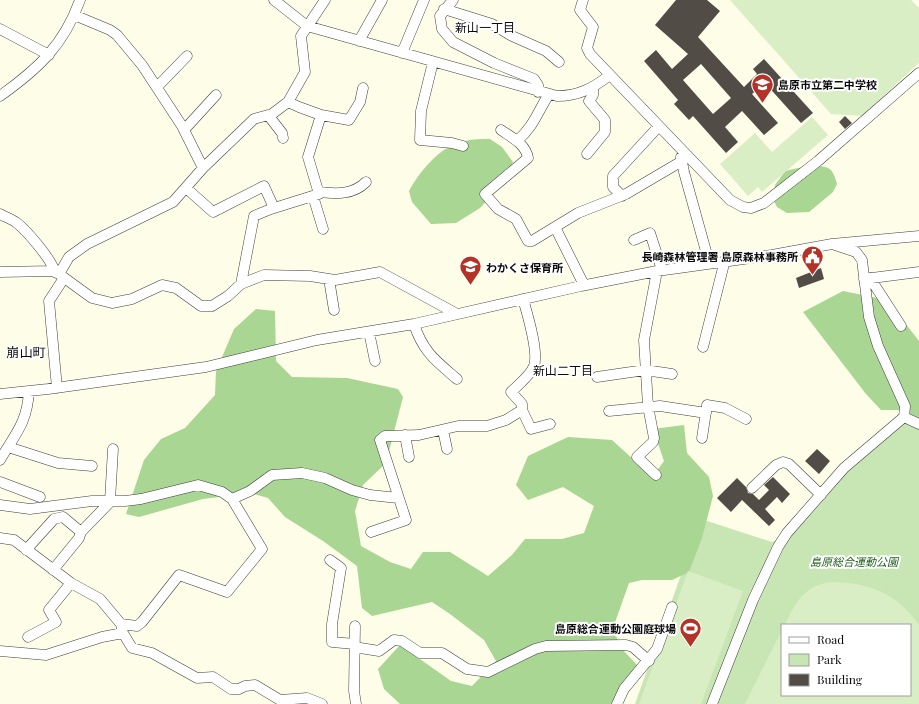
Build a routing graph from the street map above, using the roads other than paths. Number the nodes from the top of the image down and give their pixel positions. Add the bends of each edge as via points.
1 (80, 0) edge
2 (274, 0) edge
3 (325, 0) edge
4 (382, 0) edge
5 (424, 0) edge
6 (453, 0) edge
7 (583, 0) edge
8 (444, 9) junction
9 (74, 15) junction
10 (307, 26) junction
11 (0, 29) edge
12 (359, 41) junction
13 (402, 53) junction
14 (49, 56) junction
15 (187, 56) dead end
16 (433, 62) junction
17 (560, 62) dead end
18 (919, 73) edge
19 (610, 76) junction
20 (157, 87) junction
21 (363, 88) dead end
22 (593, 88) junction
23 (538, 92) junction
24 (549, 94) junction
25 (216, 95) dead end
26 (0, 96) edge
27 (288, 102) junction
28 (268, 115) junction
29 (321, 115) junction
30 (659, 126) junction
31 (184, 130) junction
32 (501, 130) dead end
33 (283, 138) dead end
34 (517, 140) junction
35 (464, 146) dead end
36 (680, 149) junction
37 (587, 154) dead end
38 (682, 161) junction
39 (203, 168) junction
40 (366, 182) dead end
41 (186, 188) junction
42 (316, 194) junction
43 (622, 196) junction
44 (274, 208) junction
45 (0, 214) edge
46 (555, 227) junction
47 (323, 229) dead end
48 (919, 236) edge
49 (634, 240) dead end
50 (832, 244) junction
51 (725, 260) junction
52 (709, 262) junction
53 (660, 270) junction
54 (0, 272) edge
55 (919, 272) edge
56 (59, 275) junction
57 (867, 278) junction
58 (329, 279) junction
59 (241, 284) junction
60 (584, 285) junction
61 (523, 299) junction
62 (334, 310) dead end
63 (457, 314) junction
64 (414, 324) junction
65 (901, 326) dead end
66 (369, 332) junction
67 (703, 347) dead end
68 (375, 362) dead end
69 (645, 370) junction
70 (672, 374) dead end
71 (597, 377) dead end
72 (457, 379) dead end
73 (57, 388) junction
74 (29, 391) junction
75 (0, 394) edge
76 (648, 406) junction
77 (522, 410) junction
78 (609, 411) dead end
79 (706, 413) junction
80 (904, 417) junction
81 (746, 419) dead end
82 (550, 424) dead end
83 (919, 424) edge
84 (443, 430) junction
85 (405, 435) junction
86 (702, 438) dead end
87 (8, 447) junction
88 (113, 449) dead end
89 (446, 449) dead end
90 (409, 457) dead end
91 (0, 460) edge
92 (92, 466) dead end
93 (656, 476) dead end
94 (0, 482) edge
95 (752, 488) dead end
96 (821, 495) junction
97 (40, 497) dead end
98 (398, 498) junction
99 (232, 499) junction
100 (110, 501) junction
101 (0, 505) edge
102 (81, 532) junction
103 (371, 532) dead end
104 (0, 538) edge
105 (26, 550) junction
106 (330, 560) dead end
107 (53, 570) junction
108 (71, 583) junction
109 (672, 607) dead end
110 (355, 626) dead end
111 (122, 628) junction
112 (28, 637) dead end
113 (355, 645) junction
114 (0, 651) edge
115 (649, 661) junction
116 (322, 704) edge
117 (356, 704) edge
118 (617, 704) edge
119 (712, 704) edge

1 - 9 street
2 - 10 street
3 - 10 street
4 - 12 street
5 - 13 street
6 - 8 street
7 - 19 street via 580,10 593,28 588,51
8 - 17 street via 492,24 546,51
8 - 23 street via 440,16 440,24 448,38 494,63 534,79 538,85
9 - 14 street
9 - 20 street via 117,35
10 - 12 street
10 - 27 street via 301,36 305,72
11 - 14 street
12 - 13 street
13 - 16 street
14 - 26 street via 24,79
15 - 20 street
16 - 23 street
16 - 35 street via 421,112 420,140
18 - 36 street via 818,161 757,206 743,207 730,200
19 - 22 street
19 - 30 street
20 - 31 street
21 - 29 street via 360,102 349,120
22 - 24 street via 570,96
22 - 37 street via 593,96 589,102 605,120 605,132
23 - 24 street
24 - 34 street via 534,124
25 - 31 street
27 - 28 street
27 - 29 street
28 - 33 street
28 - 39 street via 254,119
29 - 42 street via 308,157
30 - 36 street
30 - 43 street via 614,176 613,187
31 - 39 street
32 - 34 street
34 - 46 street via 527,152 528,158 485,194 498,209 516,219 528,241
36 - 38 street
38 - 43 street
38 - 52 street
39 - 41 street
40 - 42 street via 356,190
41 - 44 street via 213,212 264,186
41 - 56 street via 173,202 87,244 69,257
42 - 44 street
42 - 47 street
43 - 46 street via 578,213
44 - 59 street via 254,216
45 - 56 street via 22,228
46 - 60 street
48 - 50 street
49 - 53 street via 650,233
50 - 51 street via 772,255
50 - 57 street via 860,256
51 - 52 street
51 - 67 street
52 - 53 street
53 - 60 street
53 - 69 street via 644,340
54 - 56 street
55 - 57 street
56 - 59 street via 92,298 112,303 132,299 162,285 176,288 201,306 212,306
56 - 73 street via 49,301
57 - 65 street
57 - 80 street via 868,311 873,331 904,406
58 - 59 street via 264,275
58 - 62 street
58 - 63 street via 380,272
60 - 61 street
61 - 63 street
61 - 77 street via 529,318 535,361 531,372 511,392 522,404
63 - 64 street
64 - 66 street
64 - 72 street via 422,345
66 - 68 street
66 - 73 street via 317,340 206,367
69 - 70 street
69 - 71 street
69 - 76 street
73 - 74 street
74 - 75 street
74 - 87 street via 28,408 23,422
76 - 78 street
76 - 79 street
76 - 93 street via 654,438 637,457
77 - 82 street via 531,429
77 - 84 street via 506,420 487,426 458,426
79 - 81 street via 707,405 725,408
79 - 86 street
80 - 83 street
80 - 96 street via 844,468
84 - 85 street
84 - 89 street
85 - 90 street
85 - 98 street via 384,436 380,440
87 - 91 street
87 - 92 street via 58,463
88 - 100 street
94 - 97 street
95 - 96 street via 778,463 783,462 789,464
96 - 119 street via 778,547 753,600
98 - 99 street via 370,495 325,478 302,473 272,475 250,491
98 - 103 street via 406,520
99 - 100 street via 222,492 198,485 141,499
99 - 111 street via 262,549 227,592 179,575 142,622 137,626
100 - 101 street via 92,500 30,509
100 - 102 street
102 - 105 street via 63,517 54,519
102 - 107 street
104 - 105 street via 14,540
105 - 107 street
106 - 113 street via 341,568 332,624 332,642
107 - 108 street
108 - 111 street via 100,599
108 - 112 street via 49,610 56,622
109 - 115 street via 657,649
110 - 113 street
111 - 114 street via 46,655
111 - 116 street via 132,648 152,653 197,678 213,678 231,689 255,685 280,700 307,698
113 - 115 street via 379,651 394,640 402,641 420,653 442,653 467,669 482,672 495,669 546,646 626,645 633,647
113 - 117 street
115 - 118 street via 624,689

